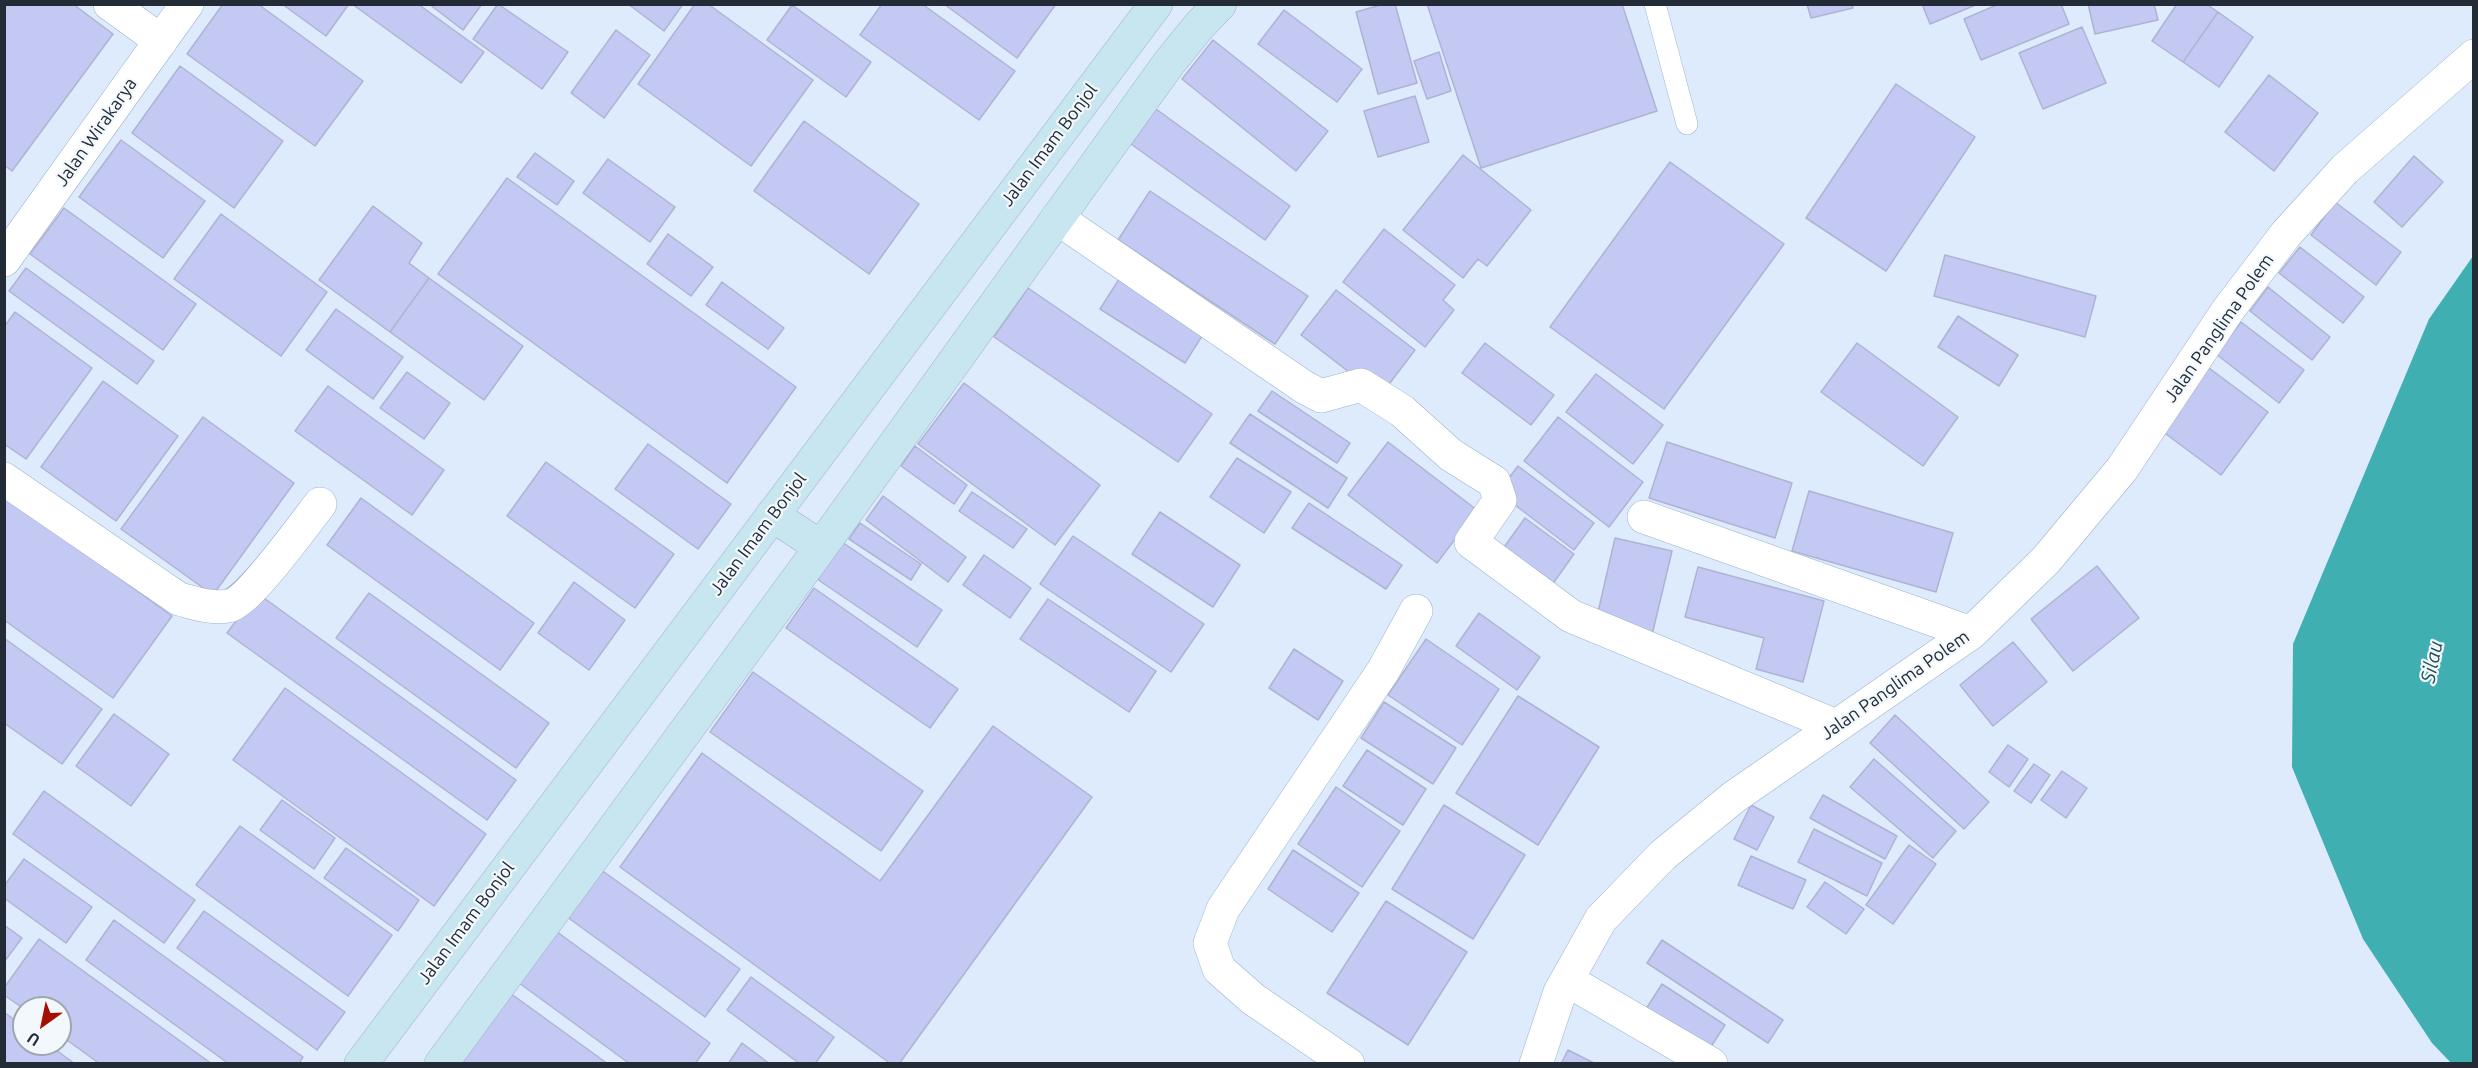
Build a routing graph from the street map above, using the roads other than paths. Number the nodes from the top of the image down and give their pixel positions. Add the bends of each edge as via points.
1 (110, 4) edge
2 (187, 4) edge
3 (1156, 4) edge
4 (1221, 4) edge
5 (1655, 4) edge
6 (160, 41) junction
7 (2474, 56) edge
8 (1687, 124) dead end
9 (1057, 218) junction
10 (4, 260) edge
11 (4, 479) edge
12 (320, 504) dead end
13 (772, 515) junction
14 (1644, 517) dead end
15 (821, 547) junction
16 (1416, 611) dead end
17 (1971, 633) junction
18 (1836, 726) junction
19 (1567, 980) junction
20 (361, 1064) edge
21 (441, 1064) edge
22 (1348, 1064) edge
23 (1536, 1064) edge
24 (1711, 1064) edge

1 - 6 street
2 - 6 street, Jalan Wirakarya
3 - 13 main road, Jalan Imam Bonjol
4 - 9 main road via 1169,63
5 - 8 lane
6 - 10 street, Jalan Wirakarya
7 - 17 street, Jalan Panglima Polem via 2345,169 2286,234 2228,310 2122,469 2046,560
9 - 15 main road
9 - 18 street via 1304,387 1322,396 1361,385 1402,411 1451,455 1494,482 1500,500 1472,542 1571,616
11 - 12 street via 179,599 206,606 231,606 252,590
13 - 15 main road
13 - 20 main road, Jalan Imam Bonjol
14 - 17 street
15 - 21 main road
16 - 22 street via 1383,671 1223,909 1210,943 1220,969 1245,991
17 - 18 street, Jalan Panglima Polem
18 - 19 street, Jalan Panglima Polem via 1734,797 1663,855 1601,919
19 - 23 street, Jalan Panglima Polem
19 - 24 street

